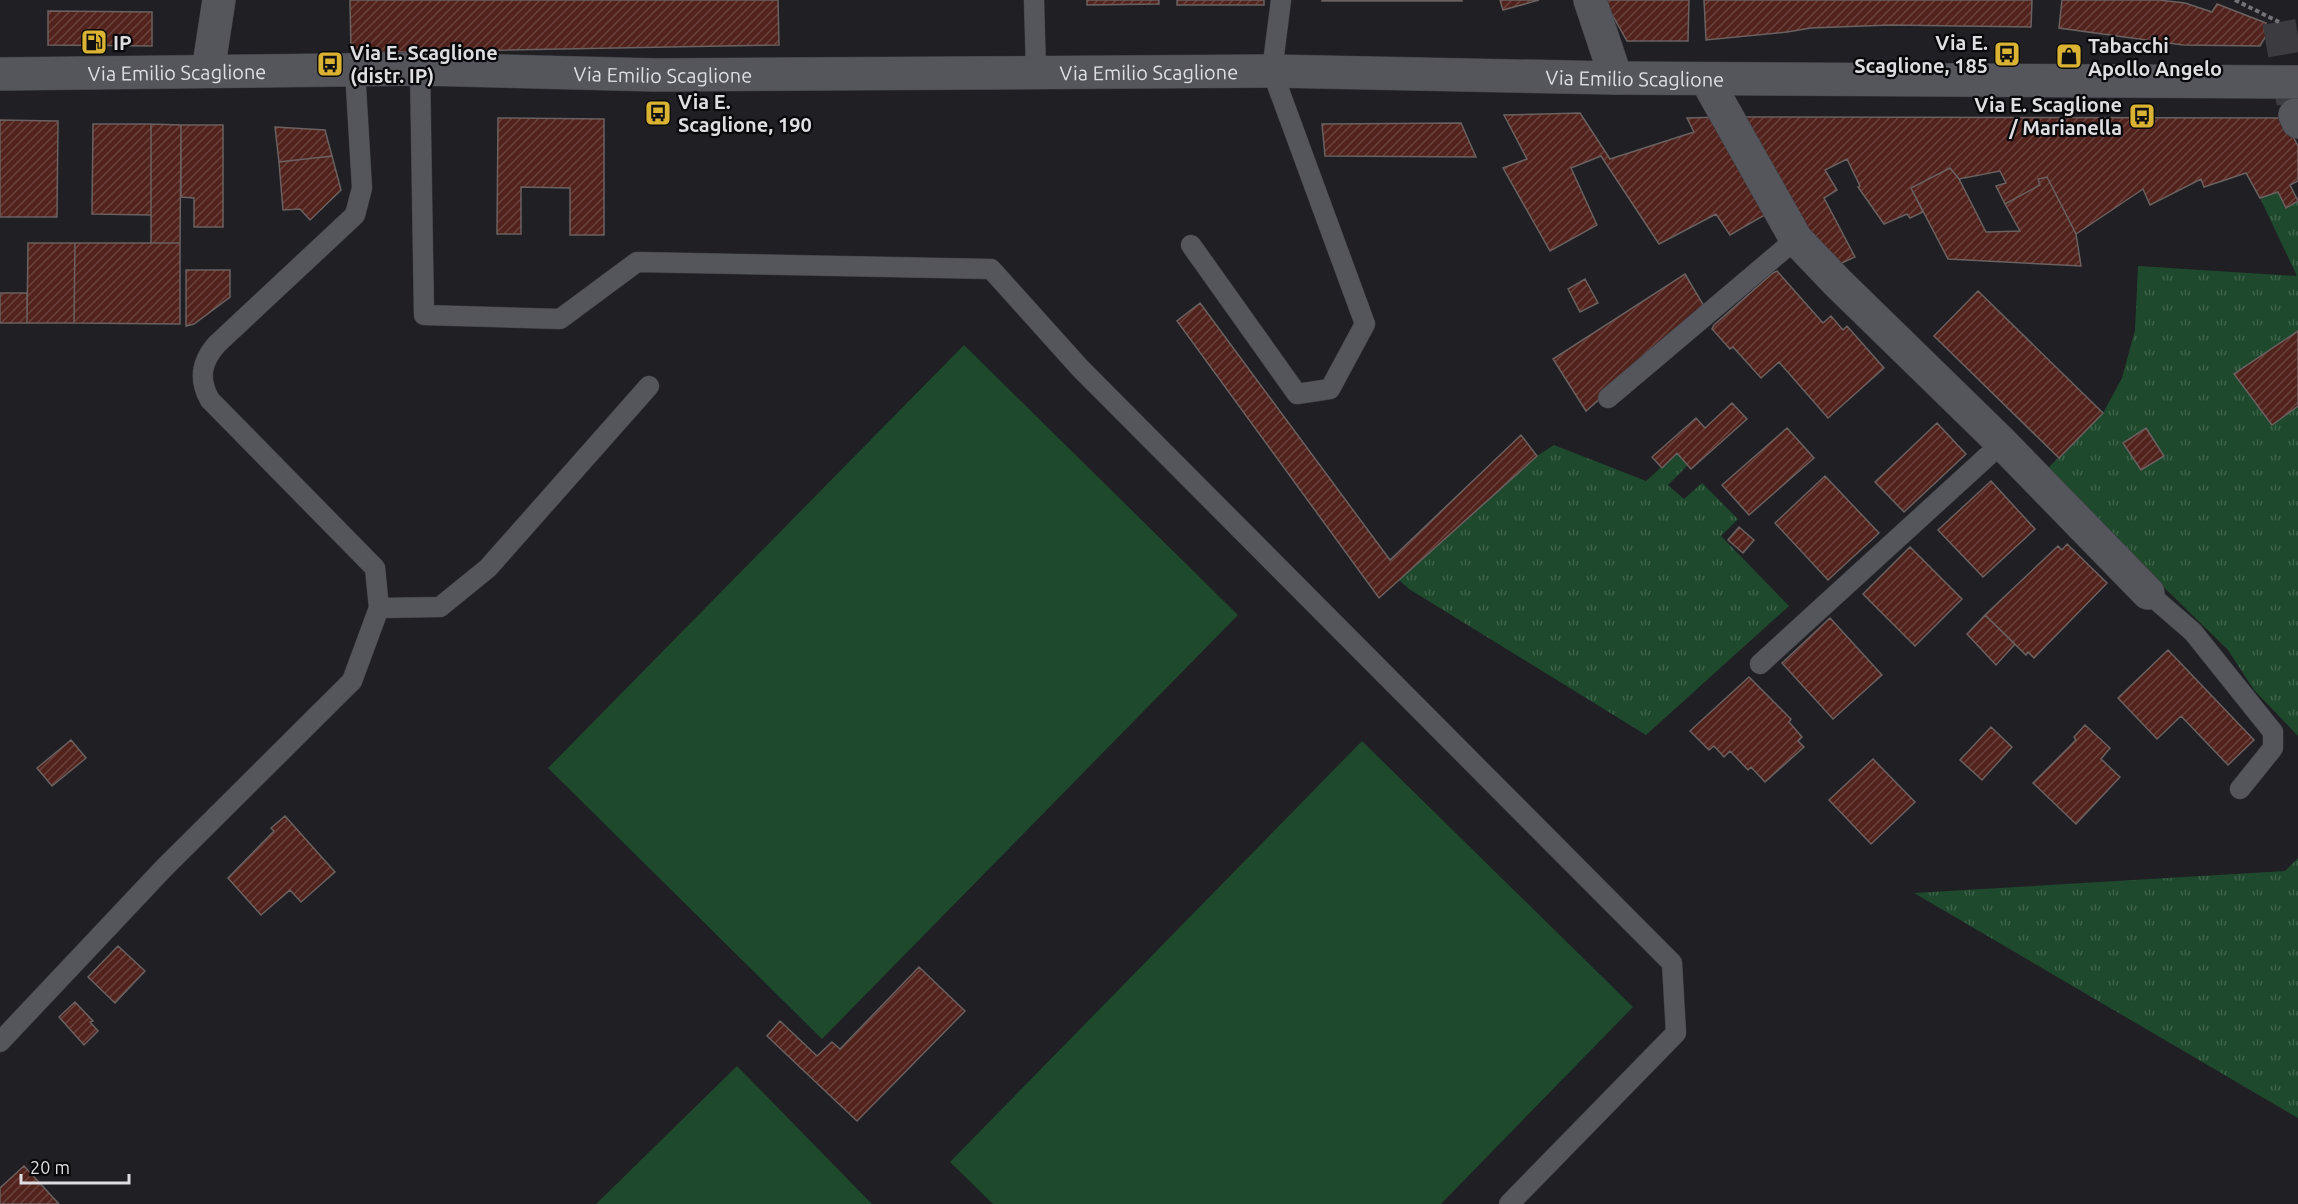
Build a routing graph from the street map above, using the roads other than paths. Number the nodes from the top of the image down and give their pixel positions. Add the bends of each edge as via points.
1 (219, 0) edge
2 (1034, 0) edge
3 (1281, 0) edge
4 (1590, 0) edge
5 (420, 69) junction
6 (208, 70) junction
7 (355, 70) junction
8 (1036, 71) junction
9 (1272, 71) junction
10 (0, 74) edge
11 (1616, 78) junction
12 (1706, 79) junction
13 (2298, 82) edge
14 (1796, 239) junction
15 (1191, 245) dead end
16 (650, 386) dead end
17 (1608, 398) dead end
18 (2002, 443) junction
19 (2148, 593) joint
20 (379, 608) junction
21 (1760, 664) dead end
22 (2240, 789) dead end
23 (0, 1042) edge
24 (1509, 1204) edge

1 - 6 main road
2 - 8 lane
3 - 9 lane
4 - 11 main road
5 - 7 main road, Via Emilio Scaglione
5 - 8 main road, Via Emilio Scaglione via 656,75
5 - 24 lane via 424,315 560,320 637,262 991,269 1080,368 1672,963 1676,1033
6 - 7 main road, Via Emilio Scaglione
6 - 10 main road, Via Emilio Scaglione
7 - 20 lane via 362,188 355,215 216,344 201,377 210,400 375,568
8 - 9 main road, Via Emilio Scaglione
9 - 11 main road, Via Emilio Scaglione
9 - 15 lane via 1365,324 1330,389 1297,394
11 - 12 main road, Via Emilio Scaglione
12 - 13 main road, Via Emilio Scaglione
12 - 14 main road
14 - 17 lane
14 - 18 main road
16 - 20 lane via 488,568 440,607
18 - 19 main road
18 - 21 lane
19 - 22 lane via 2193,632 2273,732 2273,748
20 - 23 lane via 352,681 164,868

